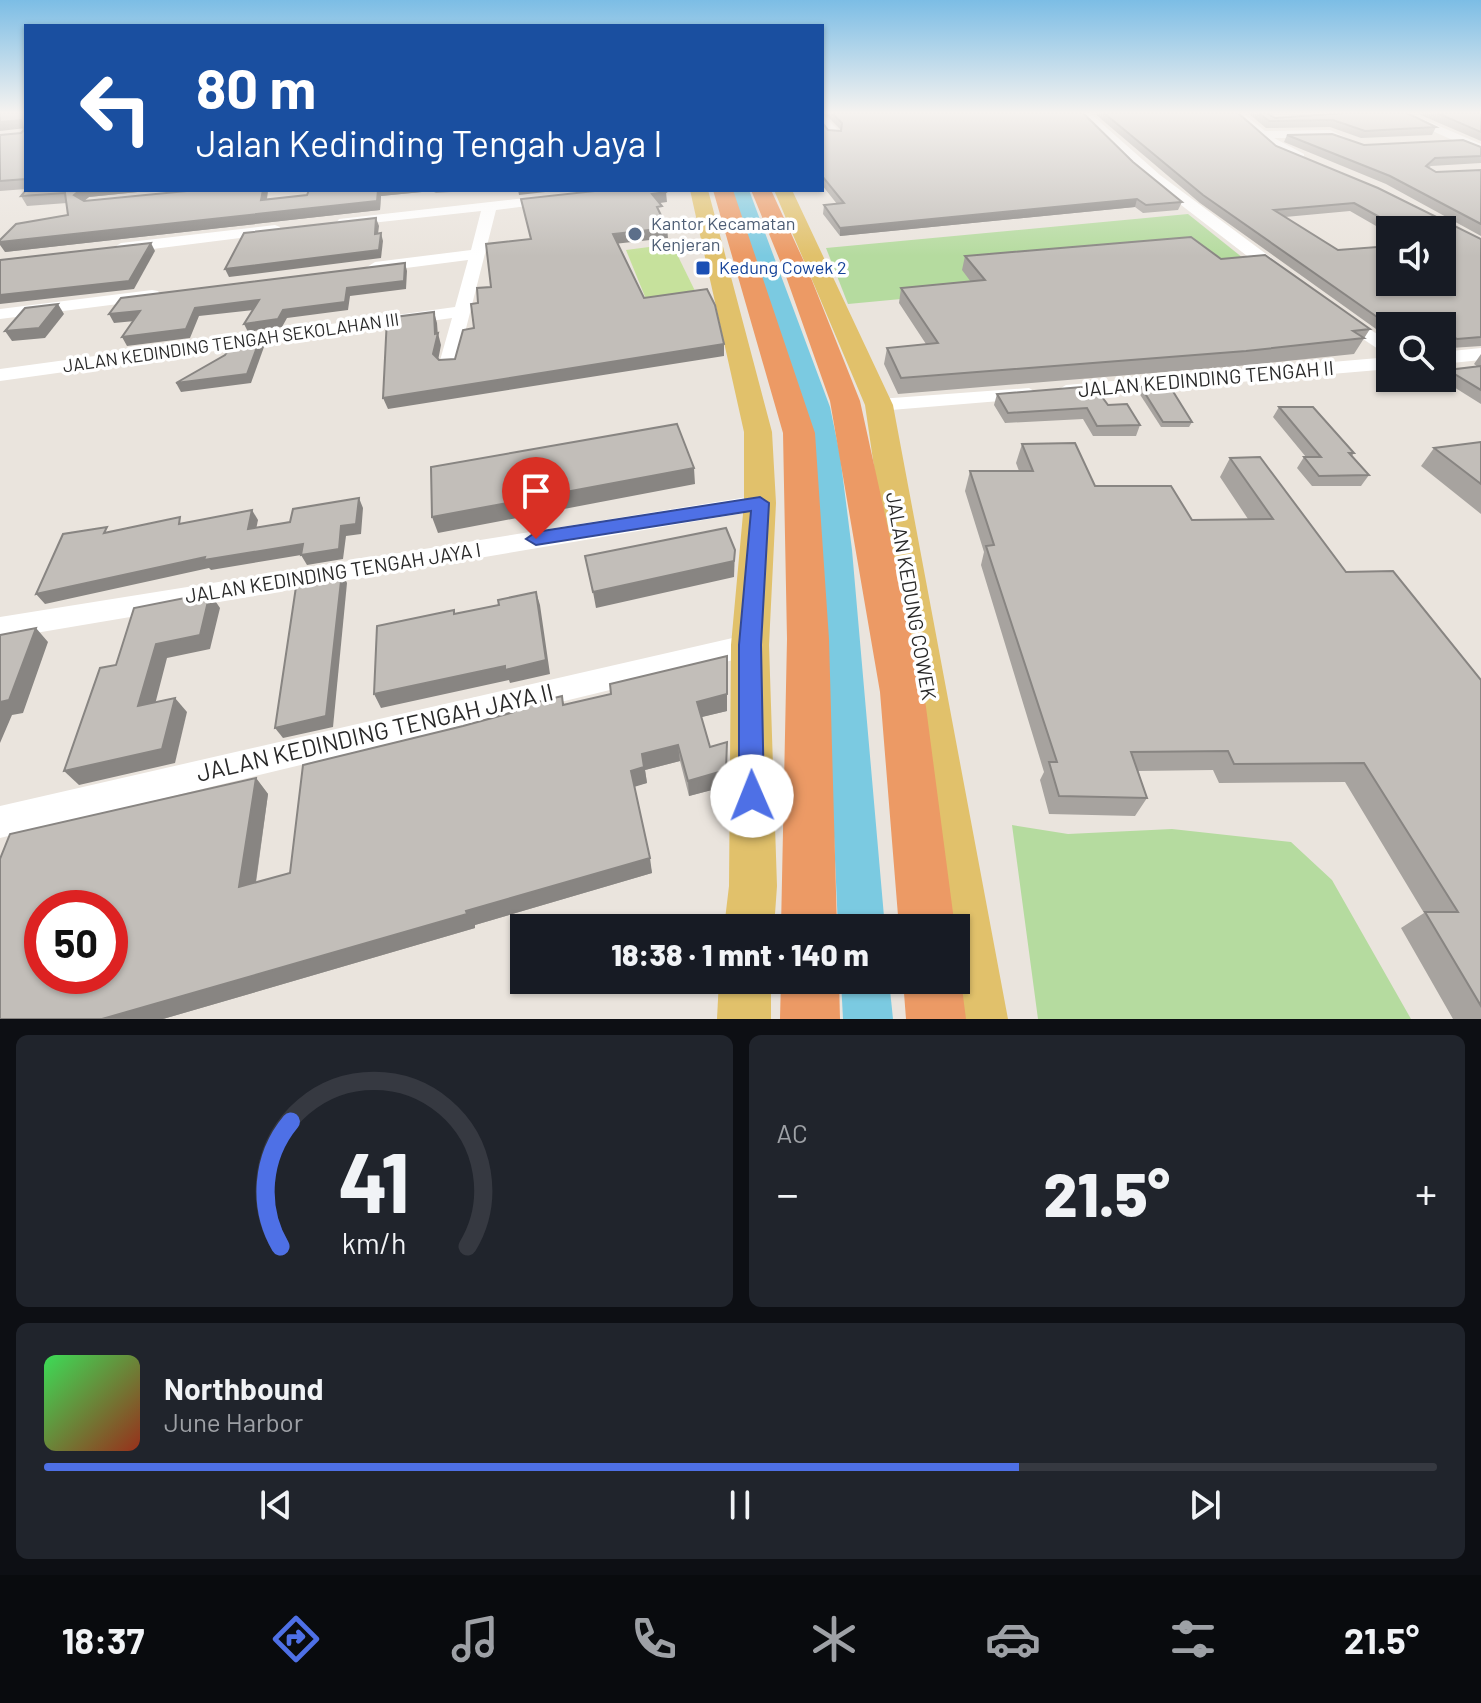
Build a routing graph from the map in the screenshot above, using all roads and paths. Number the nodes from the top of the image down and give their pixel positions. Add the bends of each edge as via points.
1 (1136, 161) edge
2 (700, 192) edge
3 (723, 192) edge
4 (762, 192) edge
5 (784, 192) edge
6 (566, 197) edge
7 (490, 206) junction
8 (332, 224) edge
9 (284, 229) edge
10 (722, 232) junction
11 (111, 249) edge
12 (476, 254) junction
13 (353, 270) edge
14 (1294, 282) edge
15 (169, 293) edge
16 (1330, 308) edge
17 (462, 311) junction
18 (0, 314) edge
19 (1376, 341) edge
20 (1481, 354) edge
21 (1456, 357) edge
22 (449, 364) edge
23 (1376, 364) edge
24 (0, 375) edge
25 (879, 405) junction
26 (760, 503) junction
27 (0, 628) edge
28 (750, 645) junction
29 (0, 822) edge
30 (750, 914) edge
31 (809, 914) edge
32 (926, 914) edge
33 (745, 994) edge
34 (810, 994) edge
35 (933, 994) edge
36 (744, 1019) edge
37 (810, 1019) edge
38 (936, 1019) edge
39 (981, 1019) edge

1 - 14 street
2 - 10 main road
3 - 10 highway
4 - 32 highway, JALAN KEDUNG COWEK via 845,401 902,692
5 - 25 main road, JALAN KEDUNG COWEK
6 - 7 street
7 - 8 street
7 - 12 street
9 - 11 street
10 - 26 main road via 758,432
10 - 31 highway via 799,433 808,639
12 - 13 street
12 - 17 street
15 - 18 street
16 - 19 street
17 - 22 street
17 - 24 street, JALAN KEDINDING TENGAH SEKOLAHAN III
20 - 21 street
23 - 25 street, JALAN KEDINDING TENGAH II
25 - 39 main road, JALAN KEDUNG COWEK
26 - 27 street, JALAN KEDINDING TENGAH JAYA I
26 - 28 main road
28 - 29 street, JALAN KEDINDING TENGAH JAYA II
28 - 30 main road
33 - 36 main road
34 - 37 highway
35 - 38 highway

